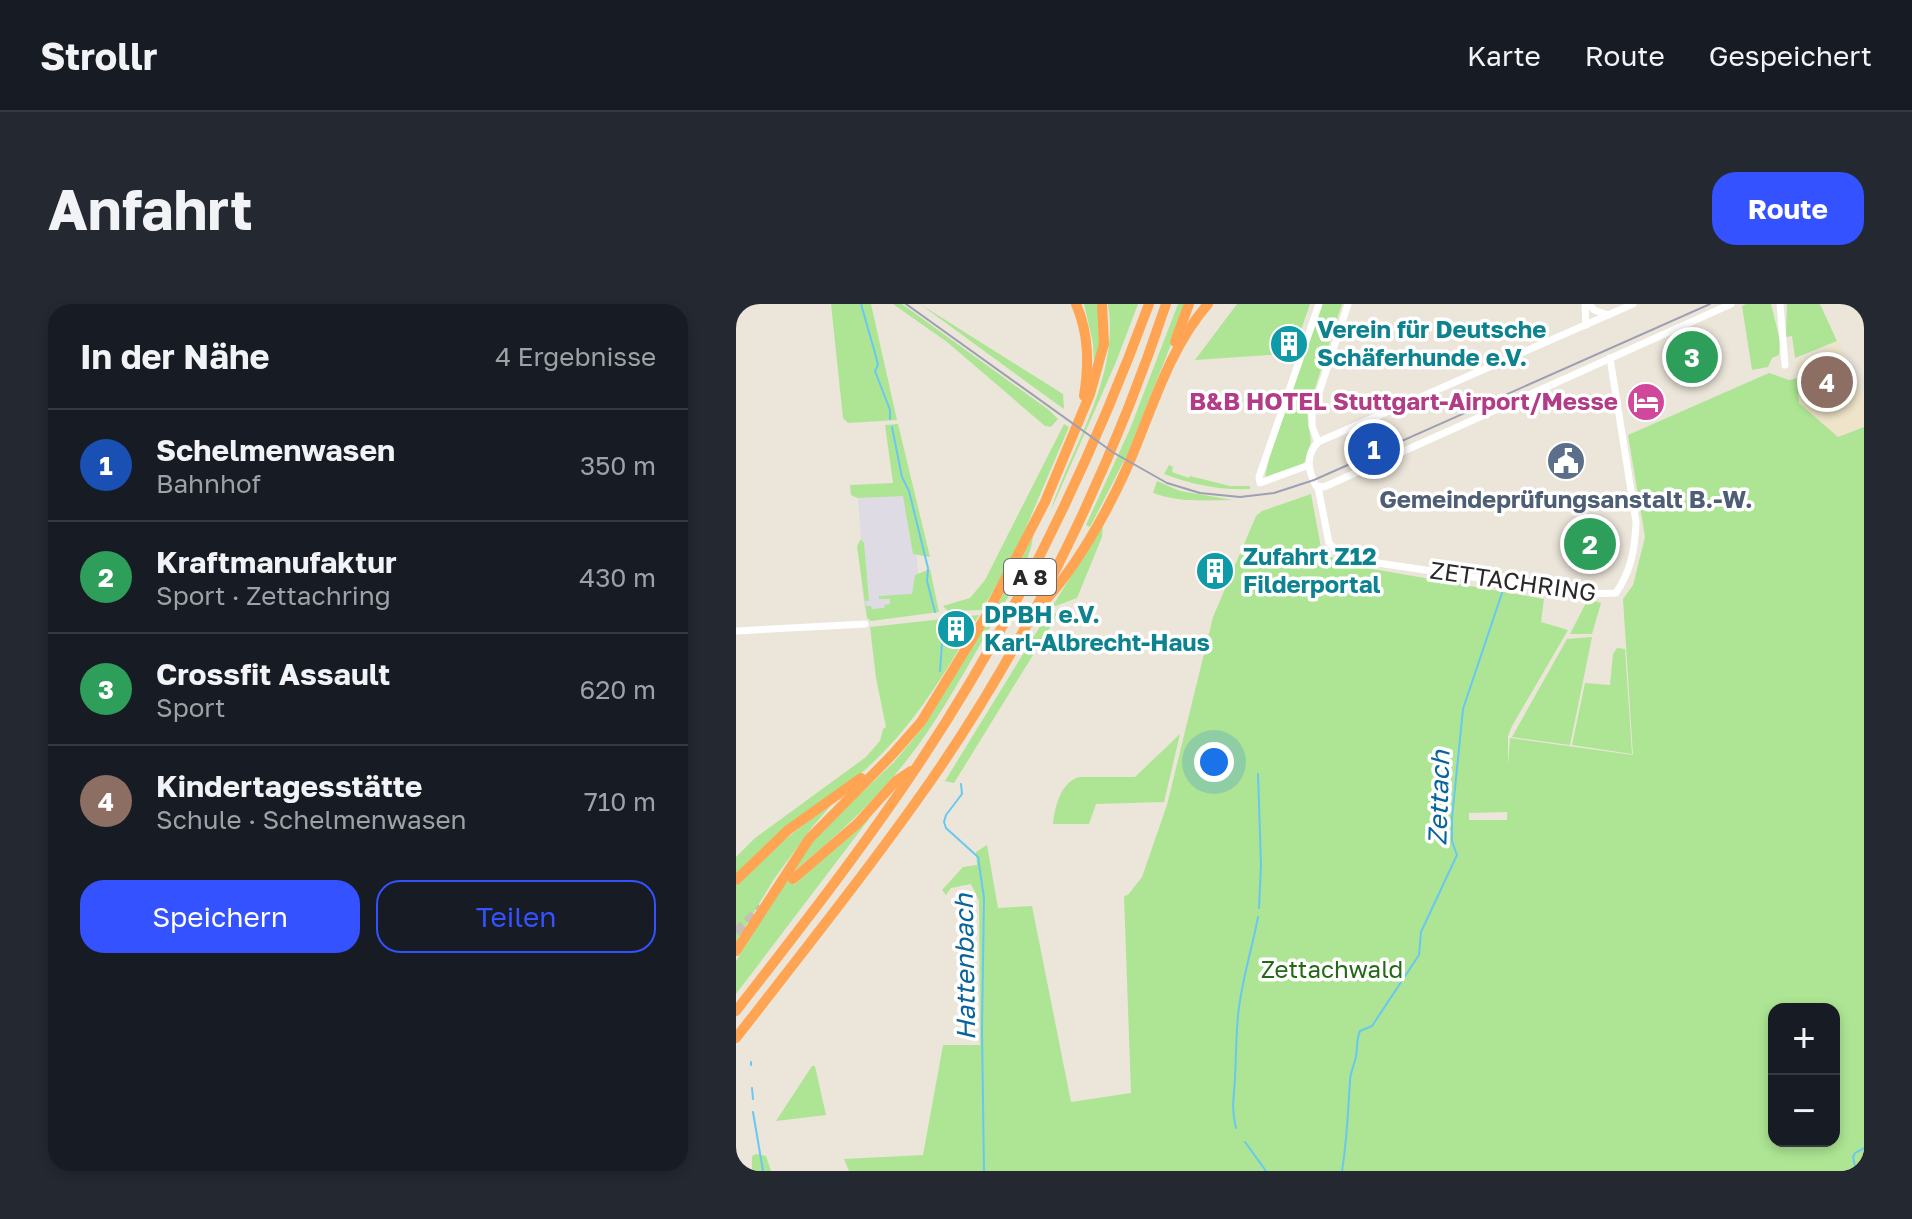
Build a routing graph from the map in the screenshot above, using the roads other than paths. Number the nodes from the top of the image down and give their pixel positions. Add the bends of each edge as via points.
1 (1076, 304) edge
2 (1102, 304) edge
3 (1149, 304) edge
4 (1166, 304) edge
5 (1189, 304) edge
6 (1208, 304) edge
7 (1319, 304) edge
8 (1348, 304) edge
9 (1587, 304) edge
10 (1633, 304) edge
11 (1731, 304) edge
12 (1780, 304) edge
13 (1608, 315) junction
14 (1586, 325) junction
15 (1610, 358) junction
16 (1785, 365) dead end
17 (1160, 386) junction
18 (1080, 418) junction
19 (1318, 442) junction
20 (1309, 465) junction
21 (1318, 487) junction
22 (1031, 616) junction
23 (865, 624) dead end
24 (736, 631) edge
25 (916, 768) junction
26 (875, 772) junction
27 (793, 879) dead end
28 (736, 880) edge
29 (736, 951) edge
30 (736, 1011) edge
31 (736, 1038) edge

1 - 18 highway via 1088,350
2 - 18 highway, A 8 via 1102,353
3 - 25 highway, A 8 via 1056,526 985,659
4 - 22 highway, A 8 via 1096,482
5 - 17 highway, A 8
6 - 17 highway via 1181,340
7 - 20 street via 1260,483
8 - 19 street via 1312,414
9 - 13 street
9 - 14 street
10 - 13 street
11 - 15 street
12 - 16 street
13 - 14 street
14 - 19 street
15 - 21 street
15 - 21 street, ZETTACHRING via 1636,522 1627,577 1616,593 1588,594 1344,558 1329,543
17 - 22 highway, A 8 via 1103,514
18 - 26 highway, A 8 via 1031,531 961,659 921,722
19 - 20 street
20 - 21 street
22 - 31 highway, A 8 via 931,781
23 - 24 street
25 - 27 highway, A 8
25 - 30 highway, A 8
26 - 28 highway via 788,830
26 - 29 highway, A 8 via 809,839

